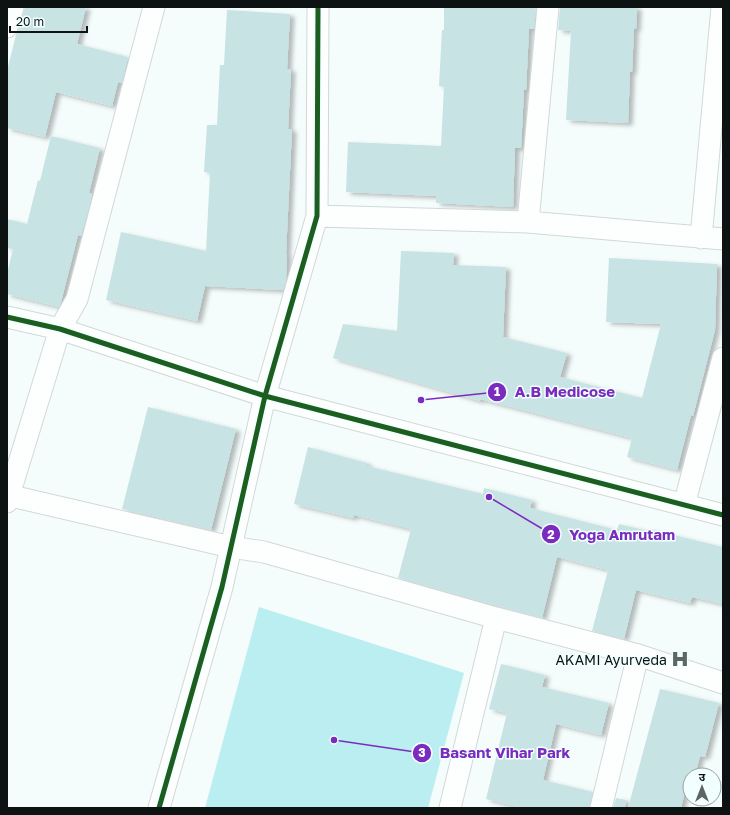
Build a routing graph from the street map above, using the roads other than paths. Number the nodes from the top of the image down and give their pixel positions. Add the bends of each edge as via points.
1 (13, 7) edge
2 (154, 7) edge
3 (318, 7) edge
4 (548, 7) edge
5 (722, 7) edge
6 (7, 27) edge
7 (317, 216) junction
8 (528, 222) junction
9 (701, 238) junction
10 (723, 239) edge
11 (7, 317) edge
12 (60, 329) junction
13 (723, 358) edge
14 (266, 396) junction
15 (8, 498) edge
16 (684, 505) junction
17 (723, 515) edge
18 (231, 547) junction
19 (496, 618) junction
20 (638, 654) junction
21 (723, 684) edge
22 (159, 808) edge
23 (450, 808) edge
24 (601, 808) edge

1 - 6 street
2 - 12 street via 77,299
3 - 7 street
4 - 8 street
5 - 9 street
7 - 8 street
7 - 14 street
8 - 9 street
9 - 10 street
11 - 12 street
12 - 14 street
12 - 15 street
13 - 16 street
14 - 16 street
14 - 18 street
15 - 18 street
16 - 17 street
18 - 19 street via 264,552
18 - 22 street
19 - 20 street
19 - 23 street
20 - 21 street
20 - 24 street

